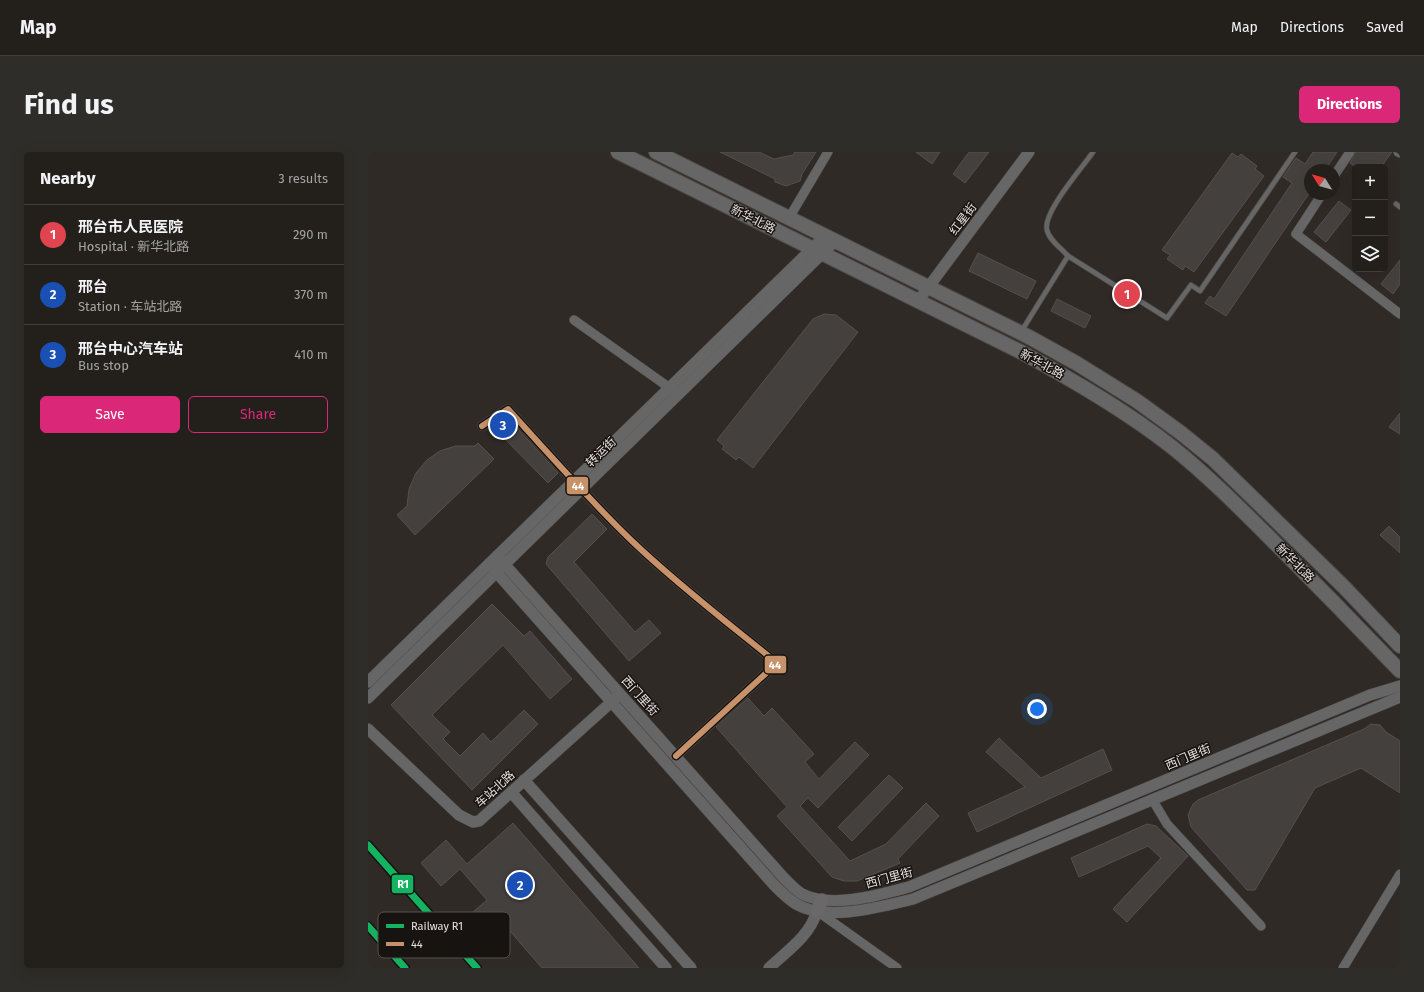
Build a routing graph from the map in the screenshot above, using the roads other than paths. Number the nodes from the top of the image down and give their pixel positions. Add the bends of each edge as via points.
1 (618, 152) edge
2 (656, 152) edge
3 (828, 152) edge
4 (1029, 152) edge
5 (1093, 152) edge
6 (1295, 152) edge
7 (1350, 152) edge
8 (1340, 167) edge
9 (1318, 200) edge
10 (789, 218) junction
11 (830, 238) junction
12 (817, 251) junction
13 (1068, 256) junction
14 (929, 287) junction
15 (918, 301) junction
16 (1400, 314) edge
17 (574, 320) dead end
18 (1020, 333) junction
19 (674, 391) junction
20 (482, 426) dead end
21 (577, 485) junction
22 (501, 560) junction
23 (492, 569) junction
24 (1400, 646) edge
25 (1400, 671) edge
26 (368, 682) edge
27 (1400, 686) edge
28 (620, 694) junction
29 (1400, 697) edge
30 (368, 698) edge
31 (611, 702) junction
32 (368, 729) edge
33 (676, 756) junction
34 (524, 780) junction
35 (511, 792) junction
36 (1152, 799) junction
37 (1400, 874) edge
38 (820, 906) junction
39 (1261, 926) dead end
40 (666, 968) edge
41 (691, 968) edge
42 (769, 968) edge
43 (897, 968) edge
44 (1343, 968) edge

1 - 12 main road, 新华北路
2 - 10 main road, 新华北路
3 - 10 street
4 - 14 street, 红星街
5 - 13 lane via 1052,208 1046,223 1049,236
6 - 13 lane via 1200,291 1190,285 1168,318
7 - 8 street
9 - 16 street via 1296,234
10 - 11 main road, 新华北路
11 - 12 street, 转运街
11 - 14 main road, 新华北路
12 - 15 main road, 新华北路
12 - 19 street, 转运街
13 - 18 lane
14 - 15 street, 红星街
14 - 18 main road, 新华北路
15 - 25 main road, 新华北路 via 1048,366 1158,436 1222,490
17 - 19 street
18 - 24 main road, 新华北路 via 1119,389 1192,442 1233,477
19 - 21 street, 转运街
20 - 21 street via 508,409
21 - 22 street, 转运街
21 - 33 street via 632,542 777,663
22 - 23 street, 转运街
22 - 28 street, 西门里街
23 - 26 street, 转运街
23 - 30 street, 转运街
23 - 31 street
27 - 38 street, 西门里街 via 1370,695 909,888 870,898
28 - 31 street, 车站北路
28 - 33 street, 西门里街
29 - 36 street
31 - 34 street, 车站北路
31 - 38 street via 775,886 796,904
32 - 35 street, 车站北路 via 466,820 479,821
33 - 38 street, 西门里街 via 783,877
34 - 35 street, 车站北路
34 - 41 street
35 - 40 street
36 - 38 street via 913,899 872,909
36 - 39 street via 1167,824
37 - 44 street
38 - 42 street via 811,926 803,936
38 - 43 street

